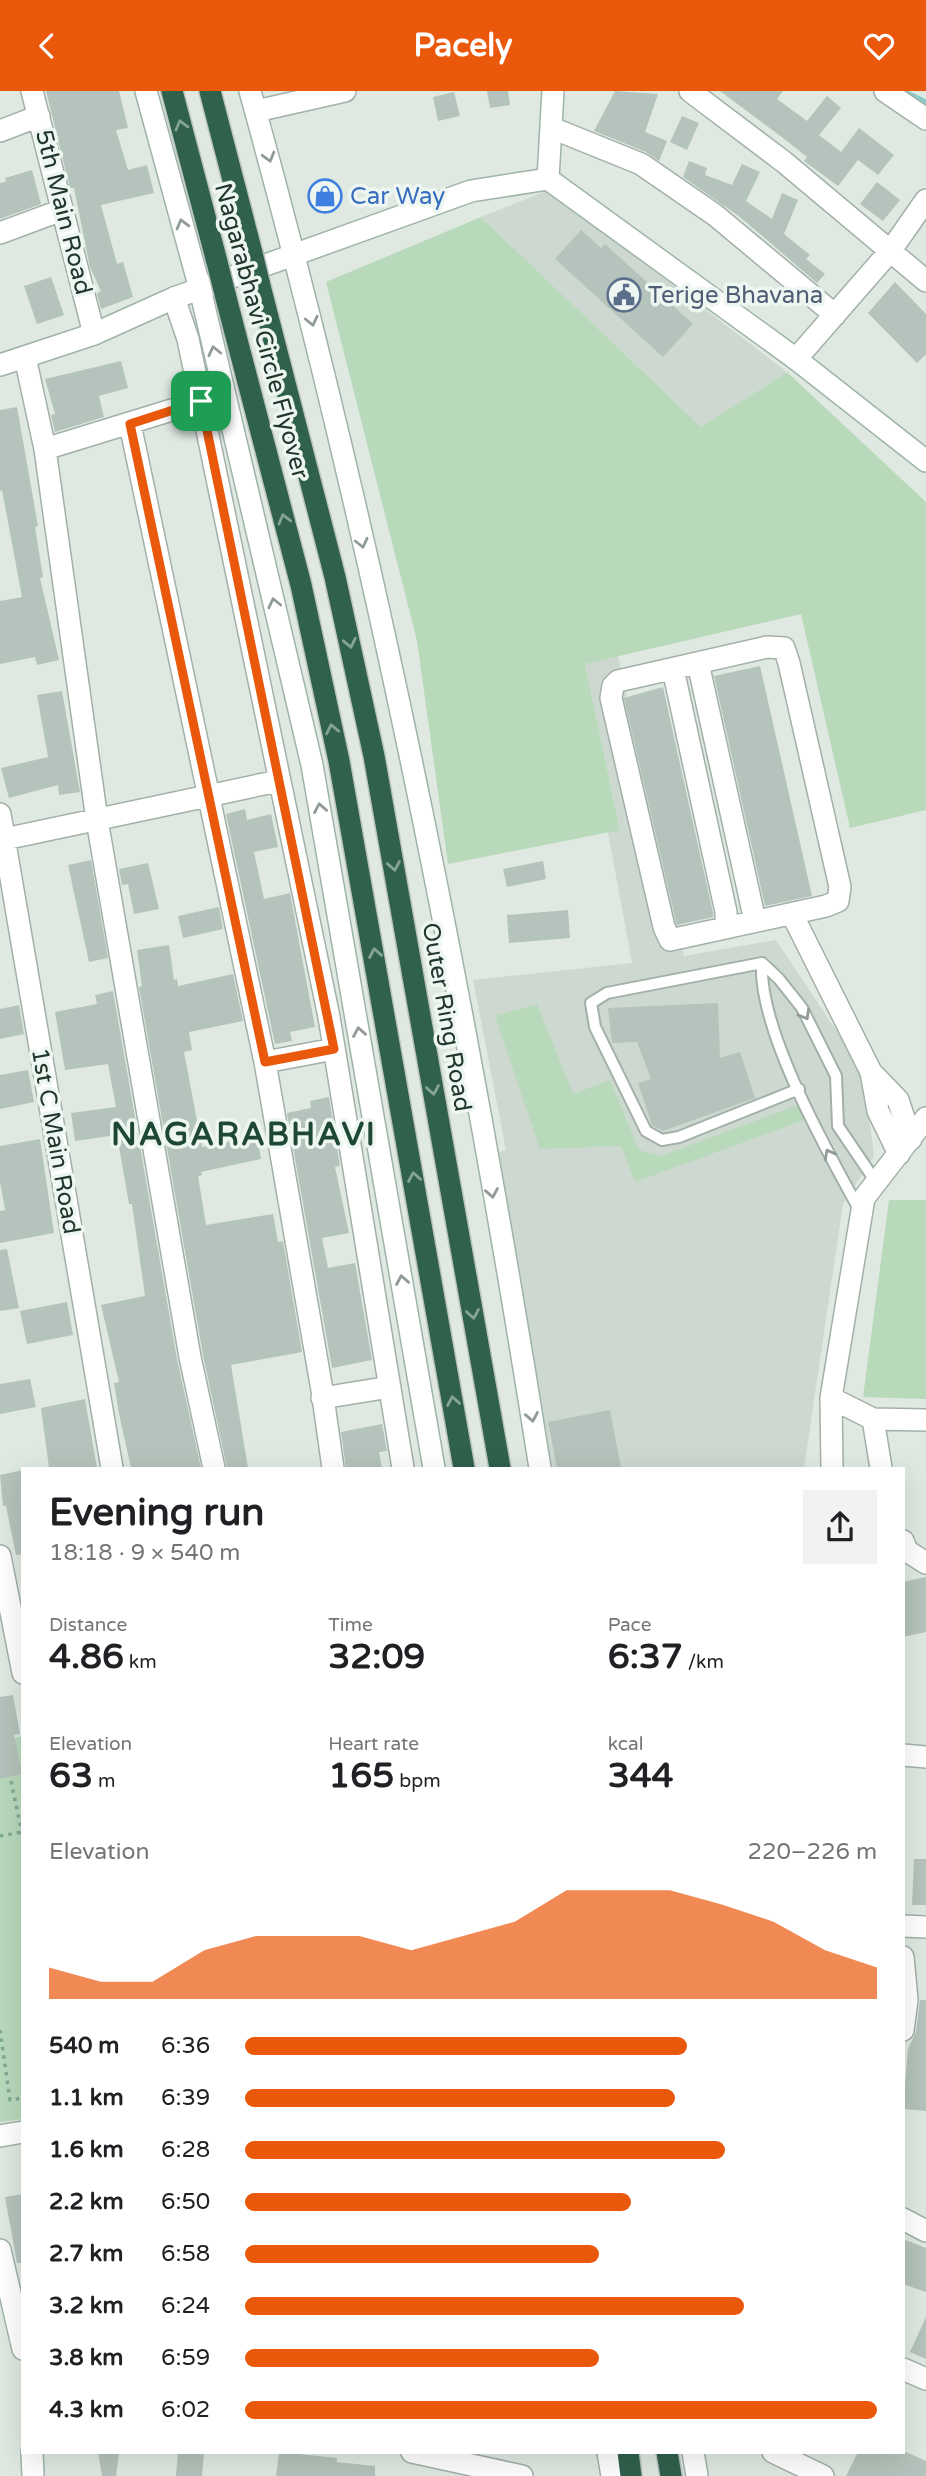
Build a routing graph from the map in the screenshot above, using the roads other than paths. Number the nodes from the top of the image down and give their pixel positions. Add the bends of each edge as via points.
1 (32, 91) edge
2 (146, 91) edge
3 (172, 91) edge
4 (210, 91) edge
5 (345, 91) edge
6 (553, 91) edge
7 (690, 91) edge
8 (885, 91) edge
9 (253, 101) edge
10 (39, 116) junction
11 (926, 119) edge
12 (552, 128) junction
13 (0, 131) edge
14 (548, 179) junction
15 (926, 200) edge
16 (62, 210) junction
17 (0, 233) edge
18 (891, 250) junction
19 (296, 254) junction
20 (926, 281) edge
21 (200, 289) junction
22 (174, 299) junction
23 (835, 315) junction
24 (94, 334) junction
25 (25, 357) junction
26 (796, 359) junction
27 (0, 365) edge
28 (201, 401) junction
29 (130, 424) junction
30 (45, 449) junction
31 (926, 461) edge
32 (335, 577) joint
33 (698, 663) junction
34 (673, 669) junction
35 (278, 781) junction
36 (210, 796) junction
37 (0, 814) edge
38 (97, 820) junction
39 (2, 840) edge
40 (792, 914) junction
41 (755, 922) junction
42 (726, 928) junction
43 (762, 963) junction
44 (334, 1049) junction
45 (265, 1062) junction
46 (799, 1089) junction
47 (926, 1118) edge
48 (905, 1146) junction
49 (876, 1182) junction
50 (861, 1214) junction
51 (390, 1387) junction
52 (322, 1398) junction
53 (831, 1398) junction
54 (873, 1419) junction
55 (926, 1420) edge
56 (111, 1467) edge
57 (214, 1467) edge
58 (333, 1467) edge
59 (403, 1467) edge
60 (434, 1467) edge
61 (464, 1467) edge
62 (500, 1467) edge
63 (540, 1467) edge
64 (832, 1467) edge
65 (881, 1467) edge
66 (905, 1545) edge
67 (0, 1556) edge
68 (926, 1563) edge
69 (21, 1663) edge
70 (905, 1755) edge
71 (926, 1757) edge
72 (905, 1926) edge
73 (926, 1927) edge
74 (905, 1978) edge
75 (905, 2015) edge
76 (21, 2132) edge
77 (0, 2136) edge
78 (905, 2220) edge
79 (926, 2231) edge
80 (0, 2250) edge
81 (21, 2340) edge
82 (905, 2370) edge
83 (926, 2379) edge
84 (32, 2454) edge
85 (432, 2454) edge
86 (608, 2454) edge
87 (628, 2454) edge
88 (667, 2454) edge
89 (694, 2454) edge
90 (777, 2454) edge
91 (452, 2456) edge
92 (33, 2476) edge
93 (522, 2476) edge
94 (612, 2476) edge
95 (631, 2476) edge
96 (671, 2476) edge
97 (697, 2476) edge
98 (823, 2476) edge

1 - 10 street, 5th Main Road
21 -> 2 street
61 -> 3 highway, Nagarabhavi Circle Flyover, bridge via 365,891 301,585
4 - 32 highway, Nagarabhavi Circle Flyover, bridge
5 - 9 street
6 - 12 street
7 - 18 street
8 - 11 street
9 -> 19 street
10 - 13 street
10 - 16 street, 5th Main Road
12 - 14 street
12 - 23 street via 642,164 715,215
14 - 19 street via 471,191
14 - 26 street
15 - 18 street
16 - 17 street
16 - 24 street, 5th Main Road
18 - 20 street
18 - 23 street
19 - 21 street
19 -> 63 street via 445,922
21 - 22 street
60 -> 21 street via 312,765
22 - 24 street
22 - 28 street
23 - 26 street
24 - 25 street
25 - 27 street
25 - 30 street
26 - 31 street
28 - 29 street
28 - 35 street
29 - 30 street
29 - 36 street
30 - 38 street
32 -> 62 highway, Outer Ring Road via 374,756
33 - 34 street
33 - 40 street via 767,647 783,648 840,887 838,901
33 - 41 street
34 - 42 street
34 - 42 street via 618,681 611,698 670,940
35 - 36 street
35 - 44 street
36 - 38 street
36 - 45 street
37 - 39 street, 1st C Main Road
38 - 39 street
38 - 57 street via 190,1357
39 - 56 street, 1st C Main Road
40 - 41 street
40 - 48 street via 871,1072 878,1111
41 - 42 street
43 - 46 lane via 760,985 772,1026
43 - 46 lane via 607,993 591,1003 595,1027 646,1131 662,1140
43 -> 49 lane via 802,1009 836,1076 838,1126
44 - 45 street
44 - 51 street
45 - 52 street
50 -> 46 lane
47 - 48 street
48 - 49 street
49 - 50 street via 864,1198
50 - 53 street
51 - 52 street
51 - 59 street
52 - 58 street
53 - 54 street
53 - 64 street
54 - 55 street
54 - 65 street
66 - 68 street
67 - 69 street
70 - 71 street
72 - 73 street
74 - 75 street
76 - 77 street
78 - 79 street
80 - 81 street
82 - 83 street
84 - 92 street
85 - 91 street
86 - 94 street
87 - 95 highway
88 - 96 highway
89 - 97 street
90 - 98 street
91 - 93 street

